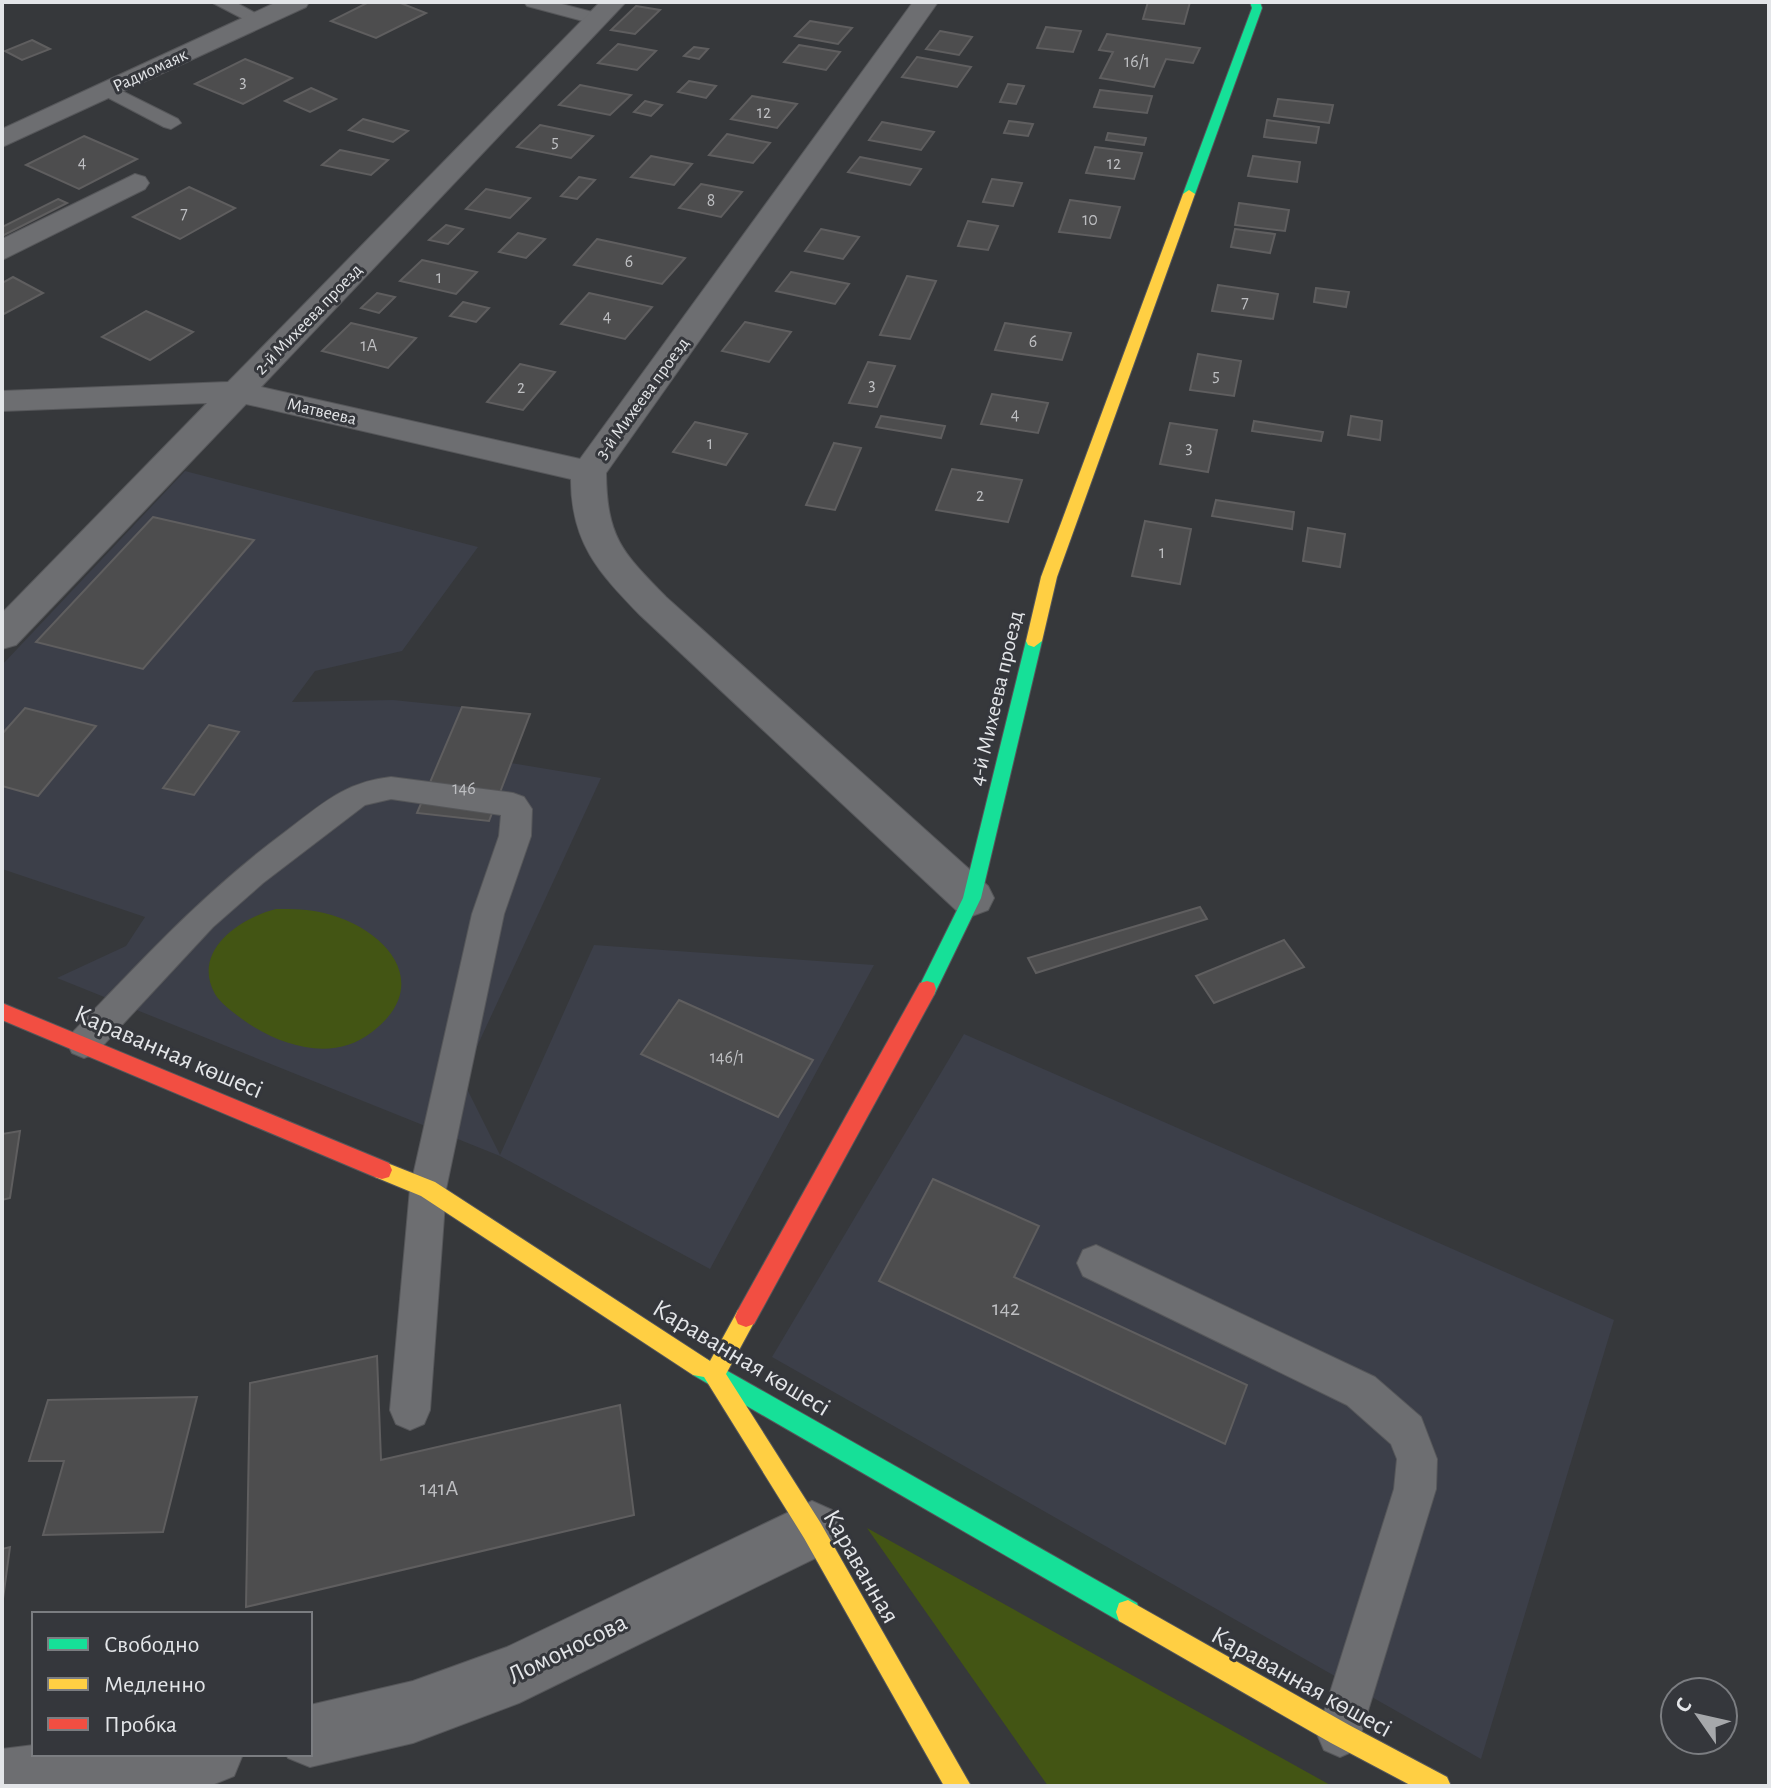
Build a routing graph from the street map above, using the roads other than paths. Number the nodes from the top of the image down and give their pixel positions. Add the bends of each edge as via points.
1 (220, 2) edge
2 (297, 2) edge
3 (533, 2) edge
4 (926, 2) edge
5 (1255, 2) edge
6 (606, 10) edge
7 (259, 20) junction
8 (108, 90) junction
9 (171, 123) dead end
10 (2, 139) edge
11 (135, 183) dead end
12 (2, 251) edge
13 (238, 392) junction
14 (2, 401) edge
15 (589, 472) junction
16 (2, 636) edge
17 (972, 898) junction
18 (2, 1011) edge
19 (84, 1043) junction
20 (428, 1189) junction
21 (1096, 1263) dead end
22 (714, 1375) junction
23 (410, 1410) dead end
24 (812, 1530) junction
25 (1340, 1734) junction
26 (312, 1736) edge
27 (199, 1756) edge
28 (35, 1781) edge
29 (958, 1786) edge
30 (1438, 1786) edge

1 - 7 lane
2 - 7 street, Радиомаяк
3 - 6 lane
4 - 15 street, 3-й Михеева проезд
5 - 17 street, 4-й Михеева проезд via 1049,577
6 - 13 street, 2-й Михеева проезд
7 - 8 street, Радиомаяк
8 - 9 lane
8 - 10 street, Радиомаяк
11 - 12 street
13 - 14 street, Матвеева
13 - 15 street, Матвеева
13 - 16 street, 2-й Михеева проезд
15 - 17 street, 3-й Михеева проезд via 593,531 608,559 664,617
17 - 22 street, 4-й Михеева проезд via 924,996
18 - 19 street, Караванная көшесі
19 - 20 street, Караванная көшесі
19 - 20 lane via 202,918 354,797 391,788 513,805 517,826 488,914
20 - 22 street, Караванная көшесі
20 - 23 lane
21 - 25 lane via 1361,1391 1407,1431 1417,1459 1415,1489
22 - 24 street, Караванная
22 - 25 street, Караванная көшесі
24 - 26 street, Ломоносова via 519,1673 413,1712
24 - 29 street, Караванная
25 - 30 street, Караванная көшесі
27 - 28 street

